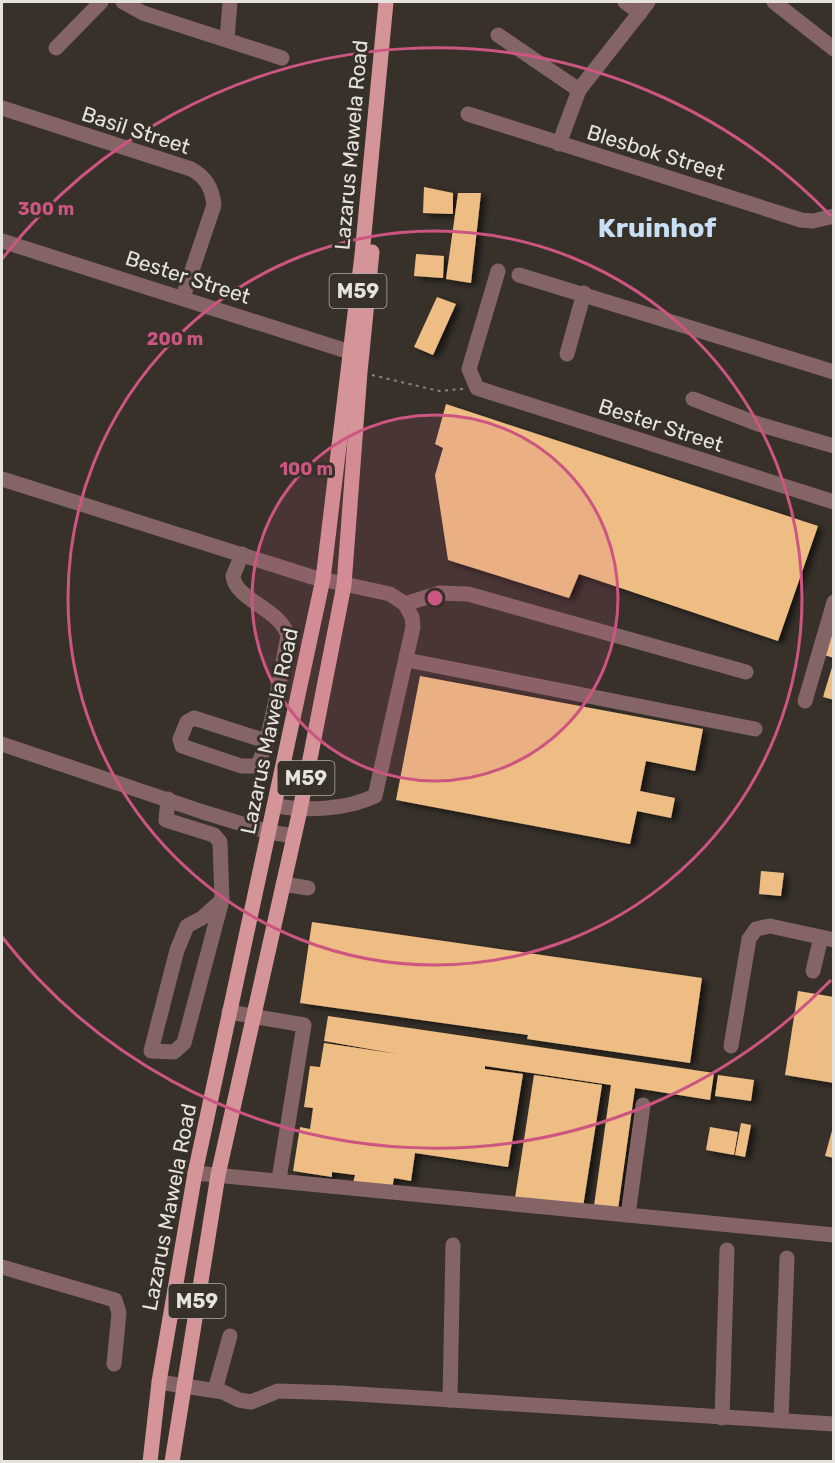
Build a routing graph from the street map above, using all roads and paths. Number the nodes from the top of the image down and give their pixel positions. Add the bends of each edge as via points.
1 (101, 2) edge
2 (123, 2) edge
3 (230, 2) edge
4 (386, 2) edge
5 (396, 2) edge
6 (625, 2) edge
7 (774, 2) edge
8 (644, 7) edge
9 (498, 35) dead end
10 (227, 39) junction
11 (56, 48) dead end
12 (834, 48) edge
13 (282, 58) dead end
14 (579, 90) junction
15 (2, 108) edge
16 (468, 114) dead end
17 (559, 144) junction
18 (834, 216) edge
19 (2, 241) edge
20 (498, 271) dead end
21 (519, 275) dead end
22 (584, 293) junction
23 (183, 297) junction
24 (356, 353) junction
25 (567, 354) dead end
26 (360, 372) junction
27 (834, 372) edge
28 (477, 388) junction
29 (693, 399) dead end
30 (834, 446) edge
31 (2, 479) edge
32 (834, 502) edge
33 (242, 554) junction
34 (323, 579) junction
35 (344, 585) junction
36 (834, 602) edge
37 (405, 604) junction
38 (407, 660) junction
39 (746, 672) dead end
40 (805, 701) dead end
41 (755, 729) dead end
42 (266, 741) junction
43 (2, 744) edge
44 (168, 799) junction
45 (274, 806) junction
46 (300, 810) junction
47 (269, 832) junction
48 (294, 836) junction
49 (283, 884) junction
50 (308, 888) dead end
51 (222, 900) junction
52 (827, 939) edge
53 (813, 971) dead end
54 (229, 1012) junction
55 (254, 1017) junction
56 (732, 1046) dead end
57 (643, 1105) dead end
58 (195, 1173) junction
59 (218, 1176) junction
60 (279, 1179) junction
61 (628, 1215) junction
62 (834, 1235) edge
63 (453, 1245) dead end
64 (727, 1250) dead end
65 (787, 1258) dead end
66 (2, 1267) edge
67 (230, 1335) dead end
68 (114, 1364) dead end
69 (159, 1382) junction
70 (183, 1384) junction
71 (216, 1390) junction
72 (450, 1400) junction
73 (722, 1418) junction
74 (781, 1421) junction
75 (834, 1424) edge
76 (150, 1461) edge
77 (172, 1461) edge

1 - 11 street
2 - 10 street via 143,13
3 - 10 street
4 - 24 main road, Lazarus Mawela Road / M59
5 - 24 main road, Lazarus Mawela Road / M59
6 - 8 street
7 - 12 street
8 - 14 street
9 - 14 street
10 - 13 street
14 - 17 street
15 - 23 street, Basil Street via 203,177 214,205
16 - 17 street, Blesbok Street
17 - 18 street, Blesbok Street via 801,220
19 - 23 street, Bester Street
20 - 28 street via 469,369
21 - 22 street
22 - 25 street
22 - 27 street
23 - 24 street, Bester Street
24 - 26 main road, Lazarus Mawela Road / M59
24 - 34 main road, Lazarus Mawela Road / M59
26 - 28 path via 439,390
26 - 35 main road, Lazarus Mawela Road / M59
28 - 32 street, Bester Street
29 - 30 street via 767,427
31 - 33 street
33 - 34 street
33 - 42 street via 233,576 236,586 283,623 288,636
34 - 35 street
34 - 45 main road, Lazarus Mawela Road / M59
35 - 37 street via 390,594
35 - 46 main road, Lazarus Mawela Road / M59
36 - 40 street
37 - 38 street via 413,627
37 - 39 street via 440,593 468,594
38 - 41 street
38 - 46 street via 375,796 356,803
42 - 42 street via 261,761 250,767 182,746 180,739 187,722 194,718
43 - 44 street
44 - 47 street
44 - 51 street via 166,820 214,835 220,842
45 - 46 street
45 - 47 main road, Lazarus Mawela Road / M59
46 - 48 main road, Lazarus Mawela Road / M59
47 - 48 street
47 - 54 main road, Lazarus Mawela Road / M59
48 - 49 main road, Lazarus Mawela Road / M59
49 - 50 street
49 - 55 main road, Lazarus Mawela Road / M59
51 - 51 street via 184,1043 174,1052 151,1051 177,950 188,926
52 - 53 street
52 - 56 street via 770,926 756,929 749,939
54 - 55 street
54 - 58 main road, Lazarus Mawela Road / M59
55 - 59 main road, Lazarus Mawela Road / M59
55 - 60 street via 304,1025
57 - 61 street
58 - 59 street
58 - 69 main road, Lazarus Mawela Road / M59
59 - 60 street
59 - 70 main road, Lazarus Mawela Road / M59
60 - 61 street
61 - 62 street
63 - 72 street
64 - 73 street
65 - 74 street
66 - 68 street via 115,1300 119,1313
67 - 71 street
69 - 70 street
69 - 76 main road, Lazarus Mawela Road / M59
70 - 71 street
70 - 77 main road, Lazarus Mawela Road / M59
71 - 72 street via 251,1402 278,1391
72 - 73 street
73 - 74 street
74 - 75 street

